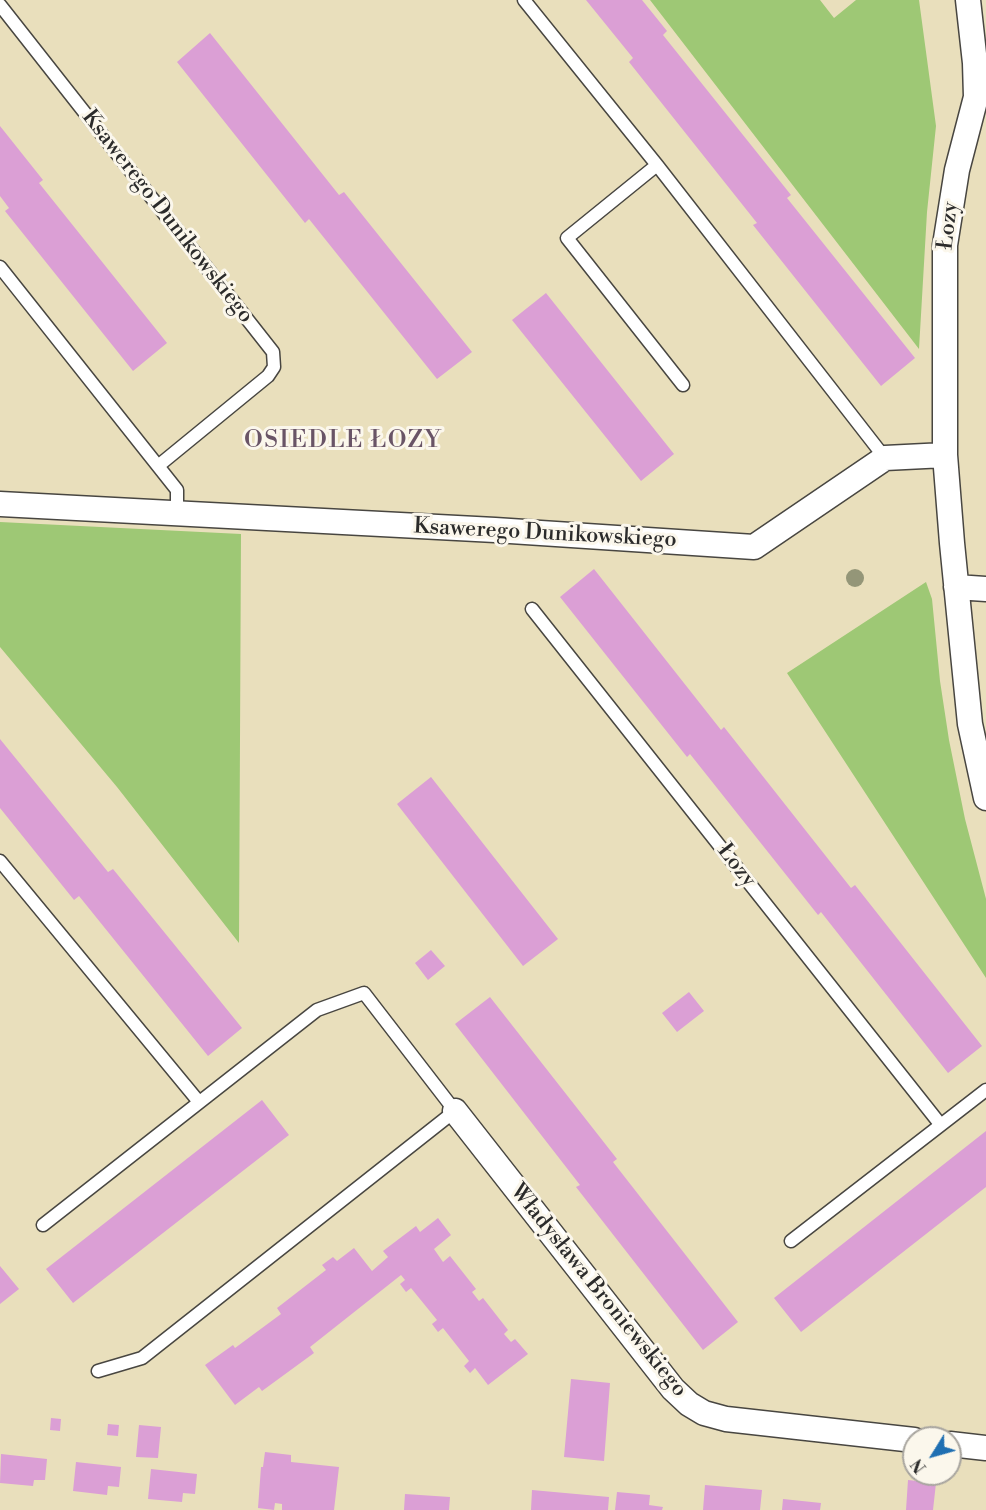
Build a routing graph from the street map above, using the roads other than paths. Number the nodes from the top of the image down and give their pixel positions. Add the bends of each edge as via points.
1 (524, 0) edge
2 (968, 0) edge
3 (3, 4) edge
4 (657, 165) junction
5 (0, 267) edge
6 (683, 385) dead end
7 (945, 455) junction
8 (885, 458) junction
9 (158, 466) junction
10 (0, 504) edge
11 (177, 515) junction
12 (956, 587) junction
13 (986, 589) edge
14 (532, 609) dead end
15 (986, 798) edge
16 (0, 861) edge
17 (986, 1090) edge
18 (199, 1102) junction
19 (455, 1111) junction
20 (940, 1124) junction
21 (43, 1225) dead end
22 (791, 1241) dead end
23 (98, 1371) dead end
24 (902, 1439) edge
25 (962, 1446) edge
26 (986, 1449) edge

1 - 4 lane
2 - 7 street, Łozy via 976,97 957,170 945,245
3 - 9 lane, Ksawerego Dunikowskiego via 273,352 274,367 268,376
4 - 6 lane via 567,238
4 - 8 lane
5 - 9 lane
7 - 8 street
7 - 12 street, Łozy
8 - 11 street, Ksawerego Dunikowskiego via 754,547
9 - 11 lane via 177,490
10 - 11 street, Ksawerego Dunikowskiego
12 - 13 street
12 - 15 street, Łozy via 970,724
14 - 20 lane, Łozy
16 - 18 lane
17 - 20 lane
18 - 19 lane, Władysława Broniewskiego via 317,1010 364,993
18 - 21 lane, Władysława Broniewskiego
19 - 23 lane via 142,1358
19 - 24 street, Władysława Broniewskiego via 673,1389 689,1404 726,1419
20 - 22 lane
25 - 26 street

